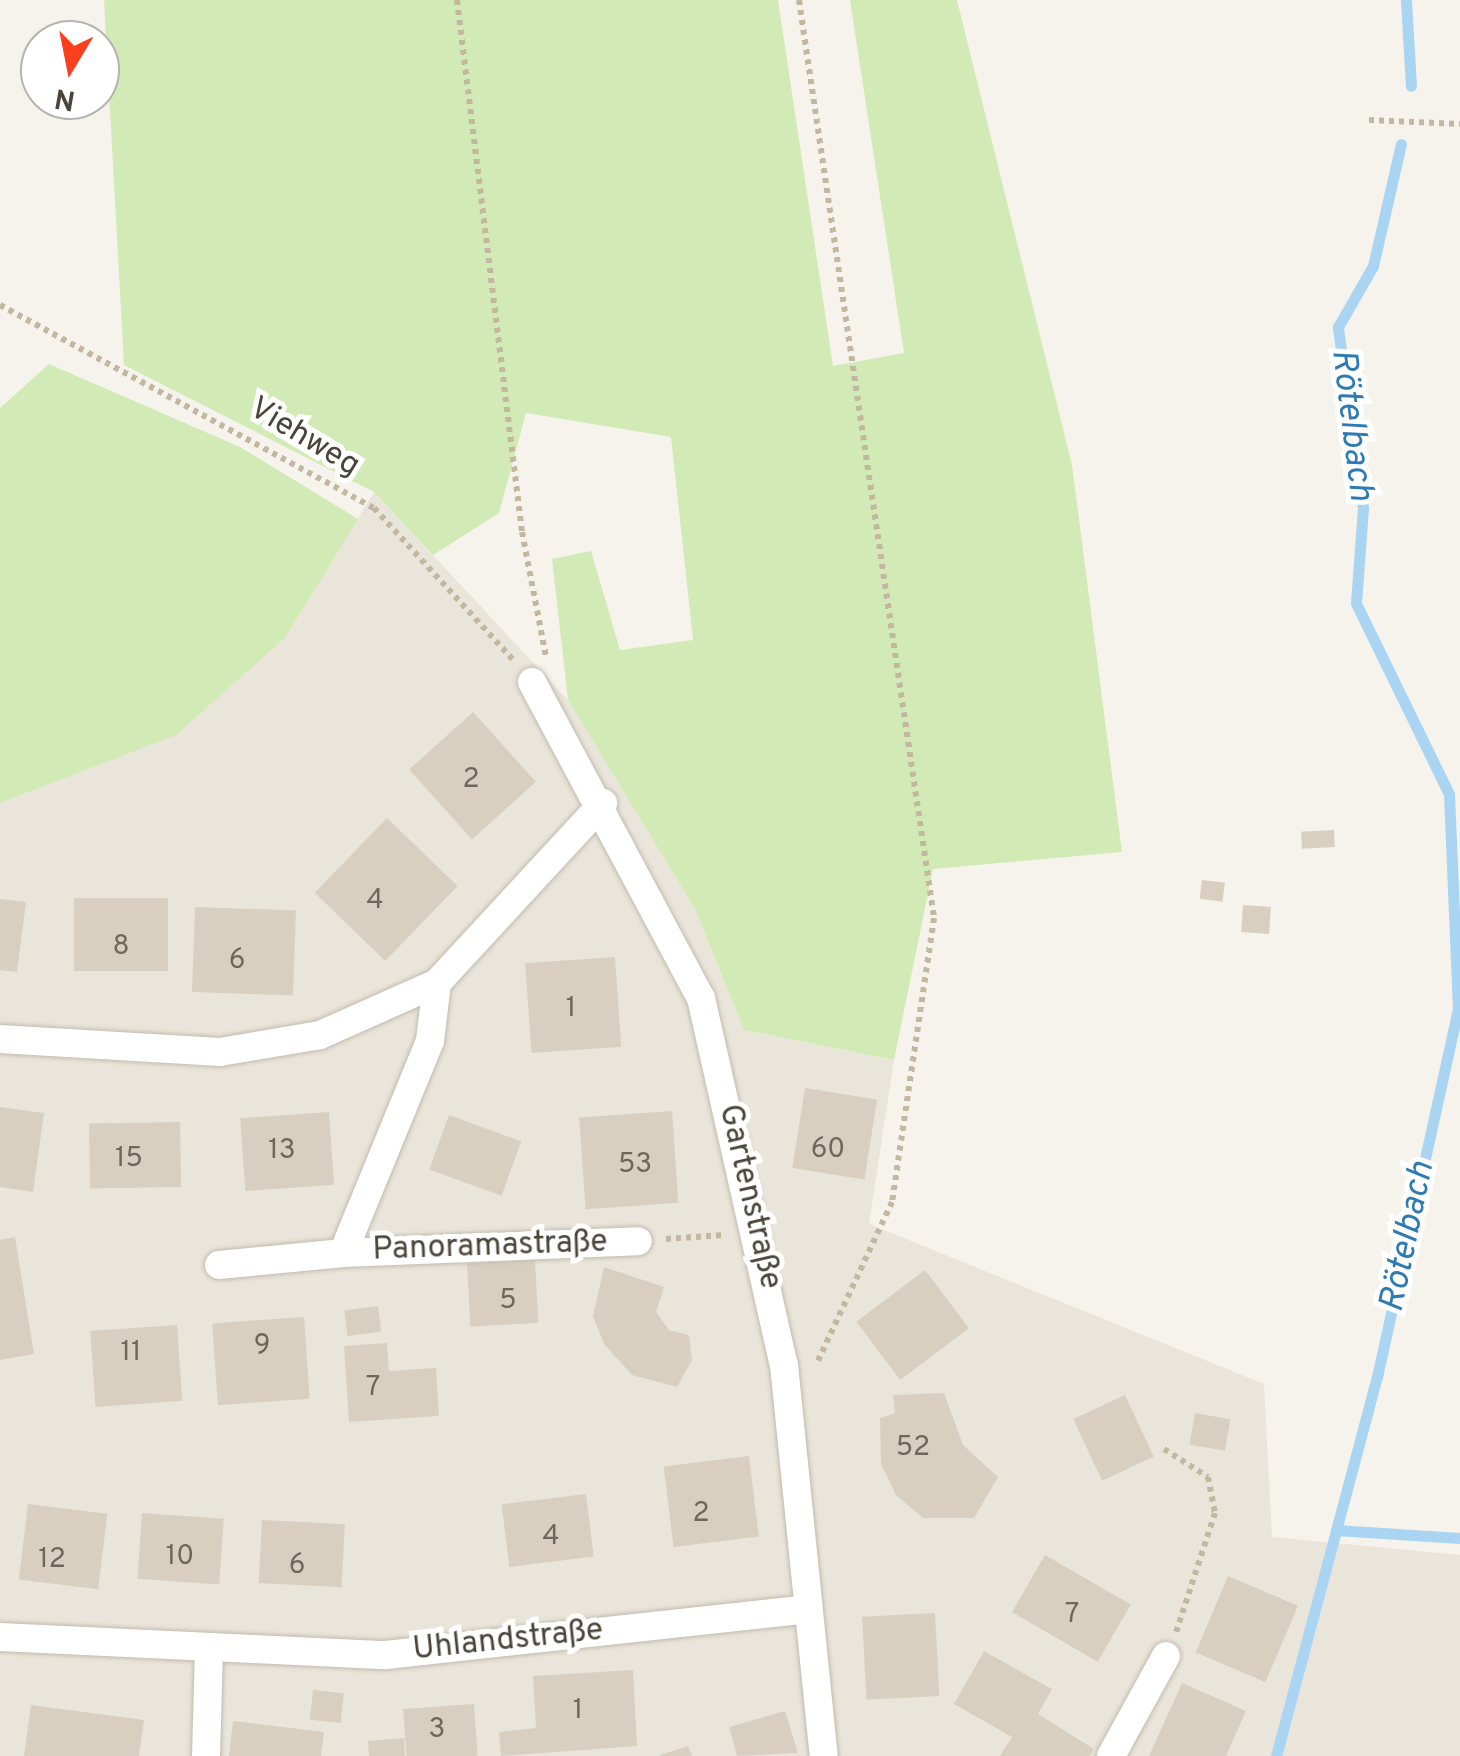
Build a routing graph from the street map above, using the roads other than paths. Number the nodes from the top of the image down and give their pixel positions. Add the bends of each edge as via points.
1 (540, 673) road end
2 (603, 802) junction
3 (437, 983) junction
4 (0, 1039) edge
5 (638, 1241) road end
6 (343, 1253) junction
7 (218, 1265) dead end
8 (807, 1609) junction
9 (0, 1637) edge
10 (209, 1647) junction
11 (1166, 1656) road end
12 (206, 1756) edge
13 (824, 1756) edge
14 (1111, 1756) edge

1 - 2 street, Gartenstraße
2 - 3 street
2 - 8 street, Gartenstraße via 702,998 760,1232 784,1365
3 - 4 street via 320,1035 220,1052
3 - 6 street, Panoramastraße via 430,1041
5 - 6 street, Panoramastraße
6 - 7 street, Panoramastraße
8 - 10 street, Uhlandstraße via 386,1655
8 - 13 street, Gartenstraße
9 - 10 street, Uhlandstraße
10 - 12 street
11 - 14 street

